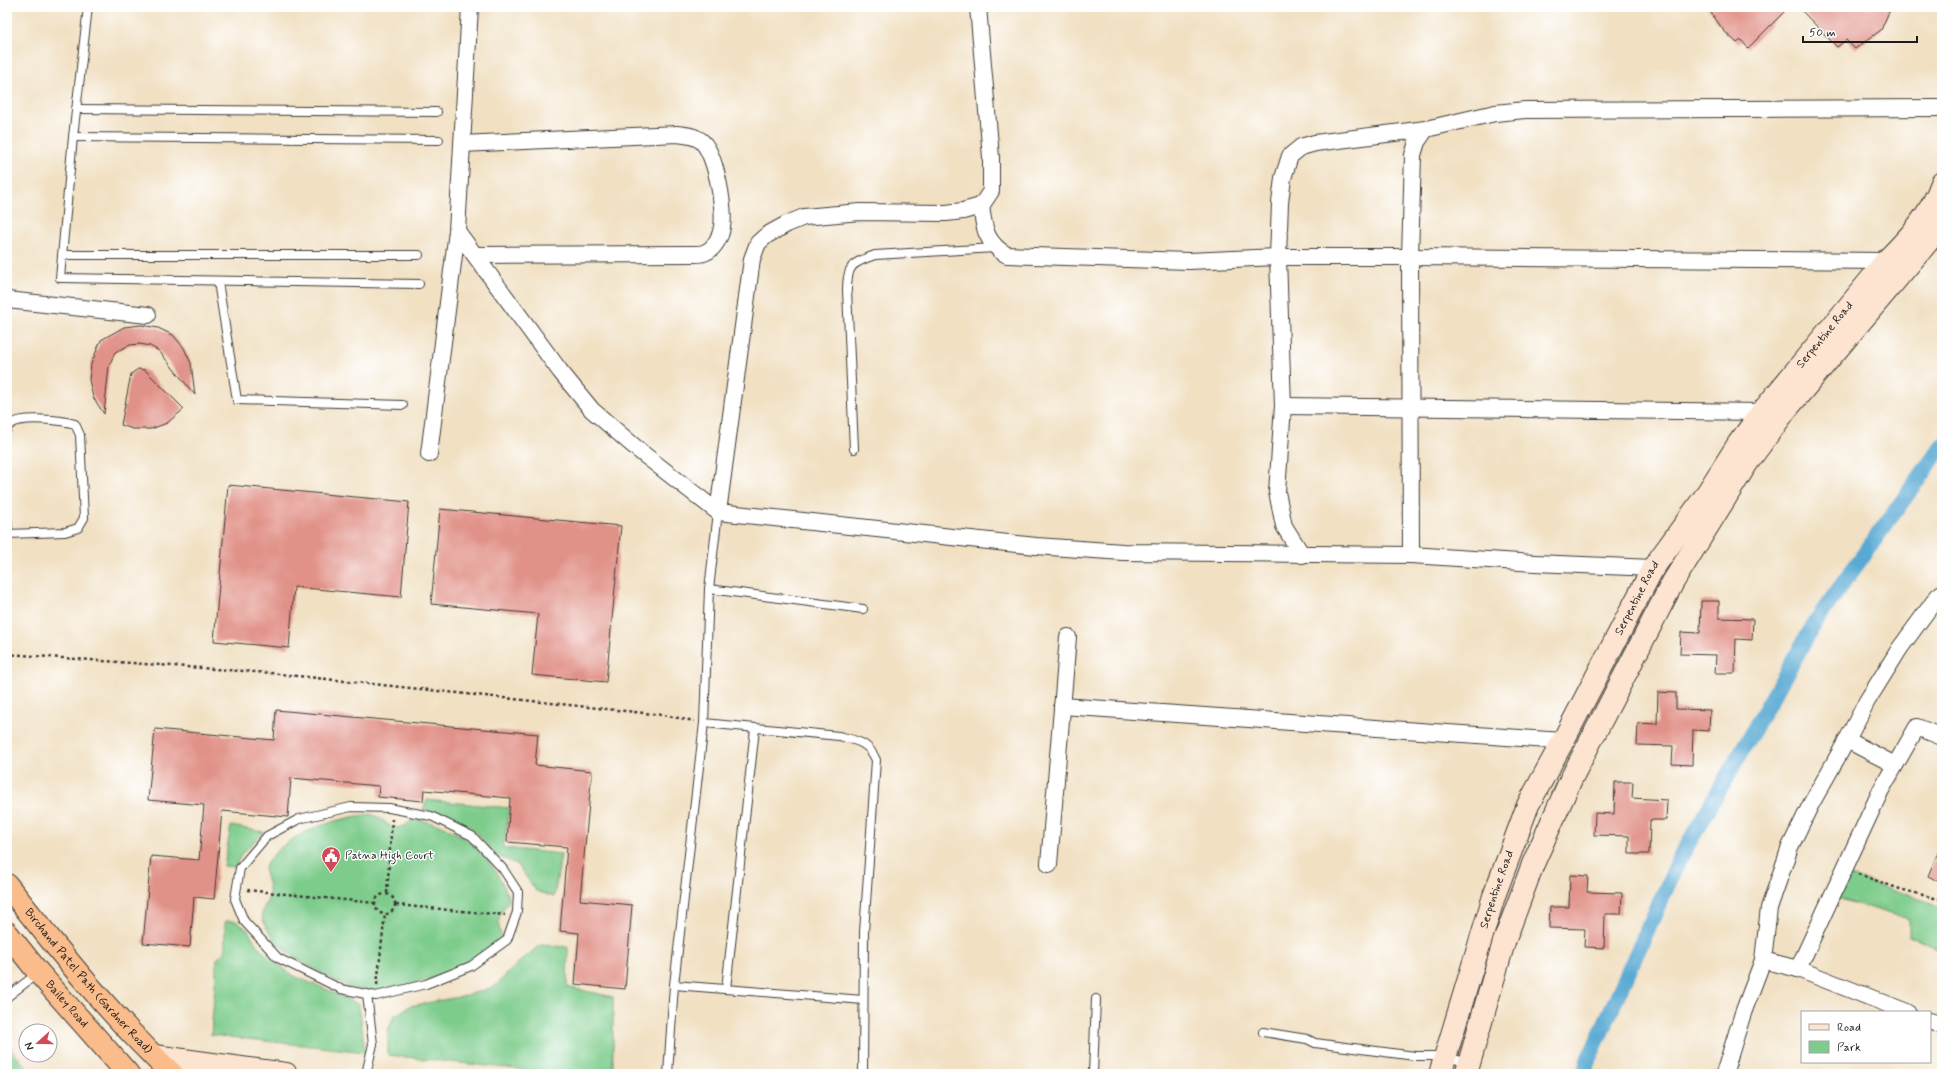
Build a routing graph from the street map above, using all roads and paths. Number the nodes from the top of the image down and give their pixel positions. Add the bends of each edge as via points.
1 (88, 7) edge
2 (470, 7) edge
3 (978, 7) edge
4 (1942, 108) edge
5 (76, 109) junction
6 (437, 112) dead end
7 (1426, 129) junction
8 (73, 137) junction
9 (438, 140) dead end
10 (462, 144) junction
11 (1942, 184) edge
12 (981, 206) junction
13 (1942, 225) edge
14 (457, 231) junction
15 (995, 248) junction
16 (62, 255) junction
17 (475, 255) junction
18 (419, 256) dead end
19 (1278, 257) junction
20 (1410, 257) junction
21 (1886, 261) junction
22 (218, 282) junction
23 (419, 284) dead end
24 (1874, 291) junction
25 (7, 300) edge
26 (148, 315) dead end
27 (403, 405) dead end
28 (1283, 406) junction
29 (1410, 407) junction
30 (1762, 412) junction
31 (7, 429) edge
32 (854, 448) dead end
33 (429, 454) dead end
34 (718, 512) junction
35 (7, 515) edge
36 (8, 533) edge
37 (1302, 555) junction
38 (1411, 555) junction
39 (1653, 568) junction
40 (709, 589) junction
41 (1942, 593) edge
42 (863, 610) dead end
43 (1068, 637) dead end
44 (7, 654) edge
45 (1062, 706) junction
46 (704, 723) junction
47 (755, 729) junction
48 (1942, 737) edge
49 (1847, 740) junction
50 (1563, 741) junction
51 (1895, 765) junction
52 (393, 809) junction
53 (1048, 864) dead end
54 (1845, 870) junction
55 (7, 885) edge
56 (237, 889) junction
57 (387, 893) junction
58 (1494, 896) junction
59 (1942, 900) edge
60 (375, 903) junction
61 (396, 905) junction
62 (1517, 905) junction
63 (385, 914) junction
64 (515, 916) junction
65 (7, 933) edge
66 (1763, 960) junction
67 (1798, 970) junction
68 (38, 972) junction
69 (1467, 982) junction
70 (674, 985) junction
71 (1491, 988) junction
72 (726, 989) junction
73 (372, 995) junction
74 (7, 997) edge
75 (1096, 999) dead end
76 (862, 1000) junction
77 (1904, 1011) edge
78 (1931, 1021) edge
79 (1942, 1026) edge
80 (1263, 1032) dead end
81 (154, 1056) junction
82 (1442, 1065) edge
83 (1467, 1068) edge
84 (128, 1074) edge
85 (172, 1074) edge
86 (286, 1074) edge
87 (366, 1074) edge
88 (668, 1074) edge
89 (863, 1074) edge
90 (1093, 1074) edge
91 (1724, 1074) edge

1 - 5 lane
2 - 10 street
3 - 12 street via 991,157 991,191
4 - 7 street via 1525,110 1495,113
5 - 6 lane
5 - 8 lane
7 - 19 street via 1315,143 1301,147 1290,156 1283,178
7 - 20 street via 1417,142 1413,155
8 - 9 lane
8 - 16 lane
10 - 14 street
10 - 17 street via 691,135 701,140 714,164 722,213 722,228 716,243 706,252
11 - 21 main road, Serpentine Road via 1920,224
12 - 15 street via 984,230
12 - 34 street via 946,213 860,212 804,217 773,231 758,243 752,259
13 - 24 main road
14 - 17 street
14 - 33 street
15 - 19 street via 1007,255 1054,258 1189,261
15 - 32 lane via 875,256 859,260 850,267 847,290
16 - 18 lane
16 - 22 lane via 60,278
17 - 34 street via 560,371 592,410
19 - 20 street
19 - 28 street
20 - 21 street
20 - 29 street
21 - 24 main road, Serpentine Road
22 - 23 lane
22 - 27 lane via 237,400
24 - 30 main road, Serpentine Road
24 - 62 main road via 1761,444 1673,582 1562,795
25 - 26 street
28 - 29 street
28 - 37 street via 1278,498 1284,526
29 - 30 street
29 - 38 street
30 - 39 main road, Serpentine Road
31 - 36 lane via 10,424 22,420 62,420 75,424 80,435 84,518 78,528 65,532
34 - 37 street via 1036,546 1123,552
34 - 40 lane
35 - 36 lane
37 - 38 street
38 - 39 street
39 - 50 main road, Serpentine Road
40 - 42 lane
40 - 46 lane
41 - 49 street via 1900,648 1867,701
43 - 45 street
44 - 46 path via 270,673 663,715
45 - 50 street
45 - 53 street
46 - 47 lane
46 - 70 lane
47 - 72 lane
47 - 76 lane via 839,736 861,742 872,750 876,760
48 - 51 street via 1916,727
49 - 51 street
49 - 66 street via 1811,804 1780,872 1769,908
50 - 58 main road, Serpentine Road via 1528,805
51 - 54 street
52 - 56 lane via 351,807 299,819 267,836 240,868
52 - 57 path
52 - 64 lane via 431,816 472,836 503,869 518,892
54 - 59 path
54 - 67 street
55 - 81 highway, Birchand Patel Path (Gardner Road) via 63,956
56 - 60 path
56 - 73 lane via 235,898 244,921 278,958 341,989
57 - 60 path via 380,895
57 - 61 path via 394,898
58 - 62 main road
58 - 69 main road, Serpentine Road
60 - 63 path via 378,910
61 - 63 path via 392,912
61 - 64 path
62 - 71 main road
63 - 73 path
64 - 73 lane via 507,940 471,966 426,984
65 - 68 highway, Bailey Road
66 - 67 street
66 - 91 street
67 - 77 street
68 - 74 lane
68 - 84 highway, Bailey Road
69 - 71 main road
69 - 82 main road, Serpentine Road
70 - 72 lane
70 - 88 lane
71 - 83 main road
72 - 76 lane
73 - 87 lane via 372,1044
75 - 90 lane
76 - 89 lane
78 - 79 street
80 - 82 lane via 1307,1038 1315,1043 1415,1056
81 - 85 highway, Birchand Patel Path (Gardner Road)
81 - 86 main road
82 - 83 lane

